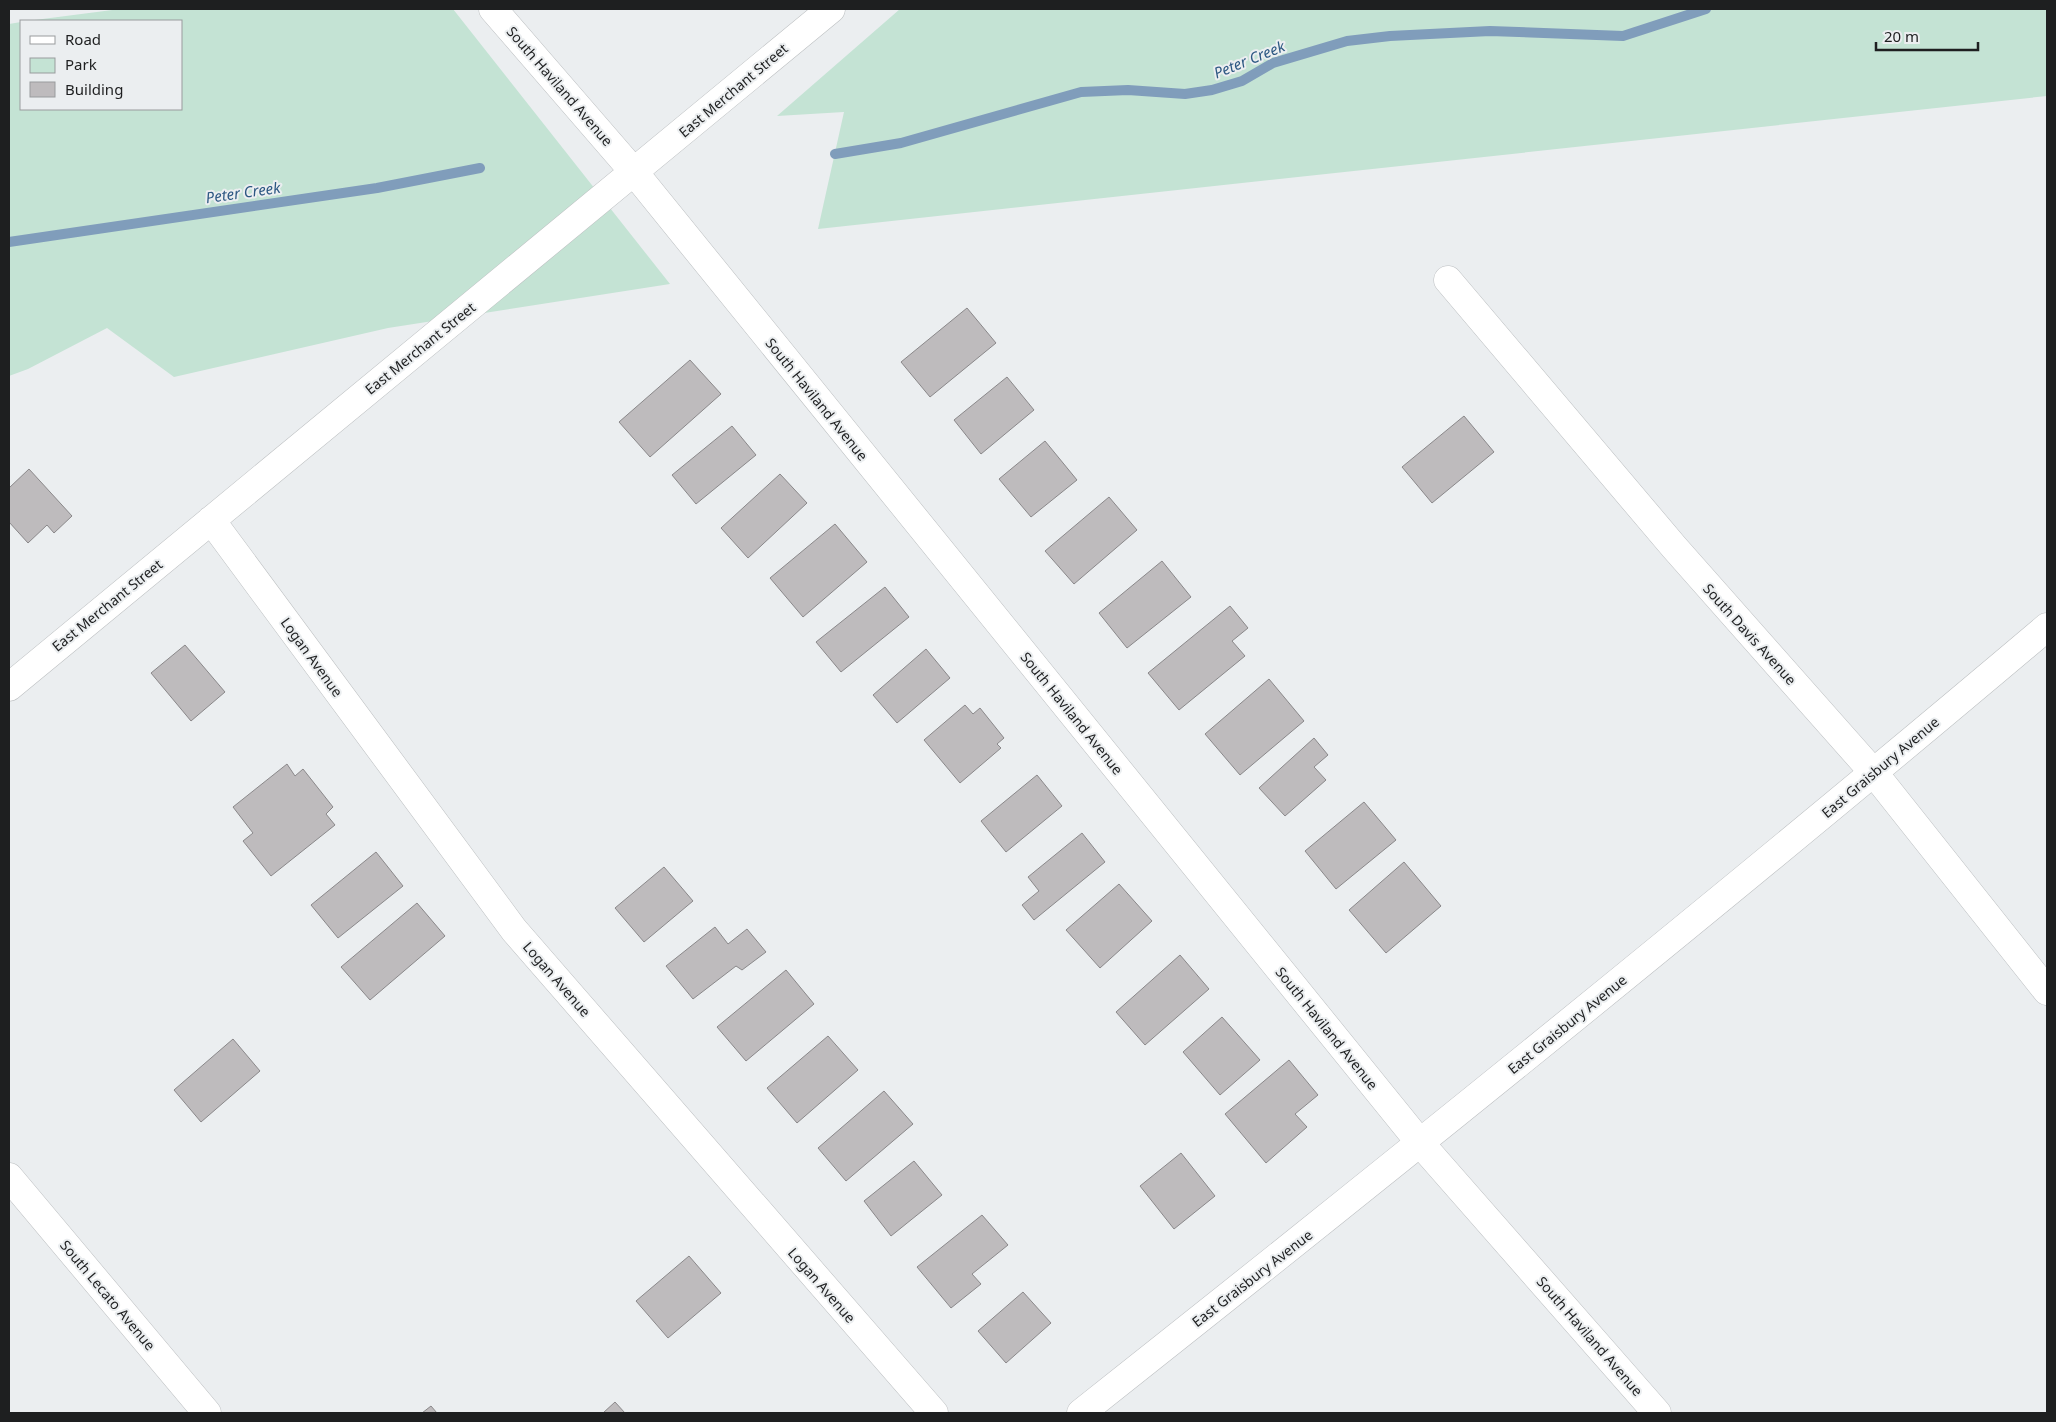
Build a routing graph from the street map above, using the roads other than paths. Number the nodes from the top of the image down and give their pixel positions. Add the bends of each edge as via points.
1 (493, 9) edge
2 (831, 9) edge
3 (634, 172) junction
4 (1448, 280) dead end
5 (211, 520) junction
6 (2047, 627) edge
7 (9, 686) edge
8 (1874, 773) junction
9 (2047, 991) edge
10 (1421, 1144) junction
11 (9, 1177) edge
12 (207, 1413) edge
13 (934, 1413) edge
14 (1081, 1413) edge
15 (1657, 1413) edge

1 - 3 street, South Haviland Avenue
2 - 3 street, East Merchant Street
3 - 5 street, East Merchant Street
3 - 10 street, South Haviland Avenue
4 - 8 street, South Davis Avenue via 1674,547
5 - 7 street, East Merchant Street
5 - 13 street, Logan Avenue via 514,930
6 - 8 street, East Graisbury Avenue
8 - 9 street, South Davis Avenue
8 - 10 street, East Graisbury Avenue
10 - 14 street, East Graisbury Avenue
10 - 15 street, South Haviland Avenue
11 - 12 street, South Lecato Avenue

